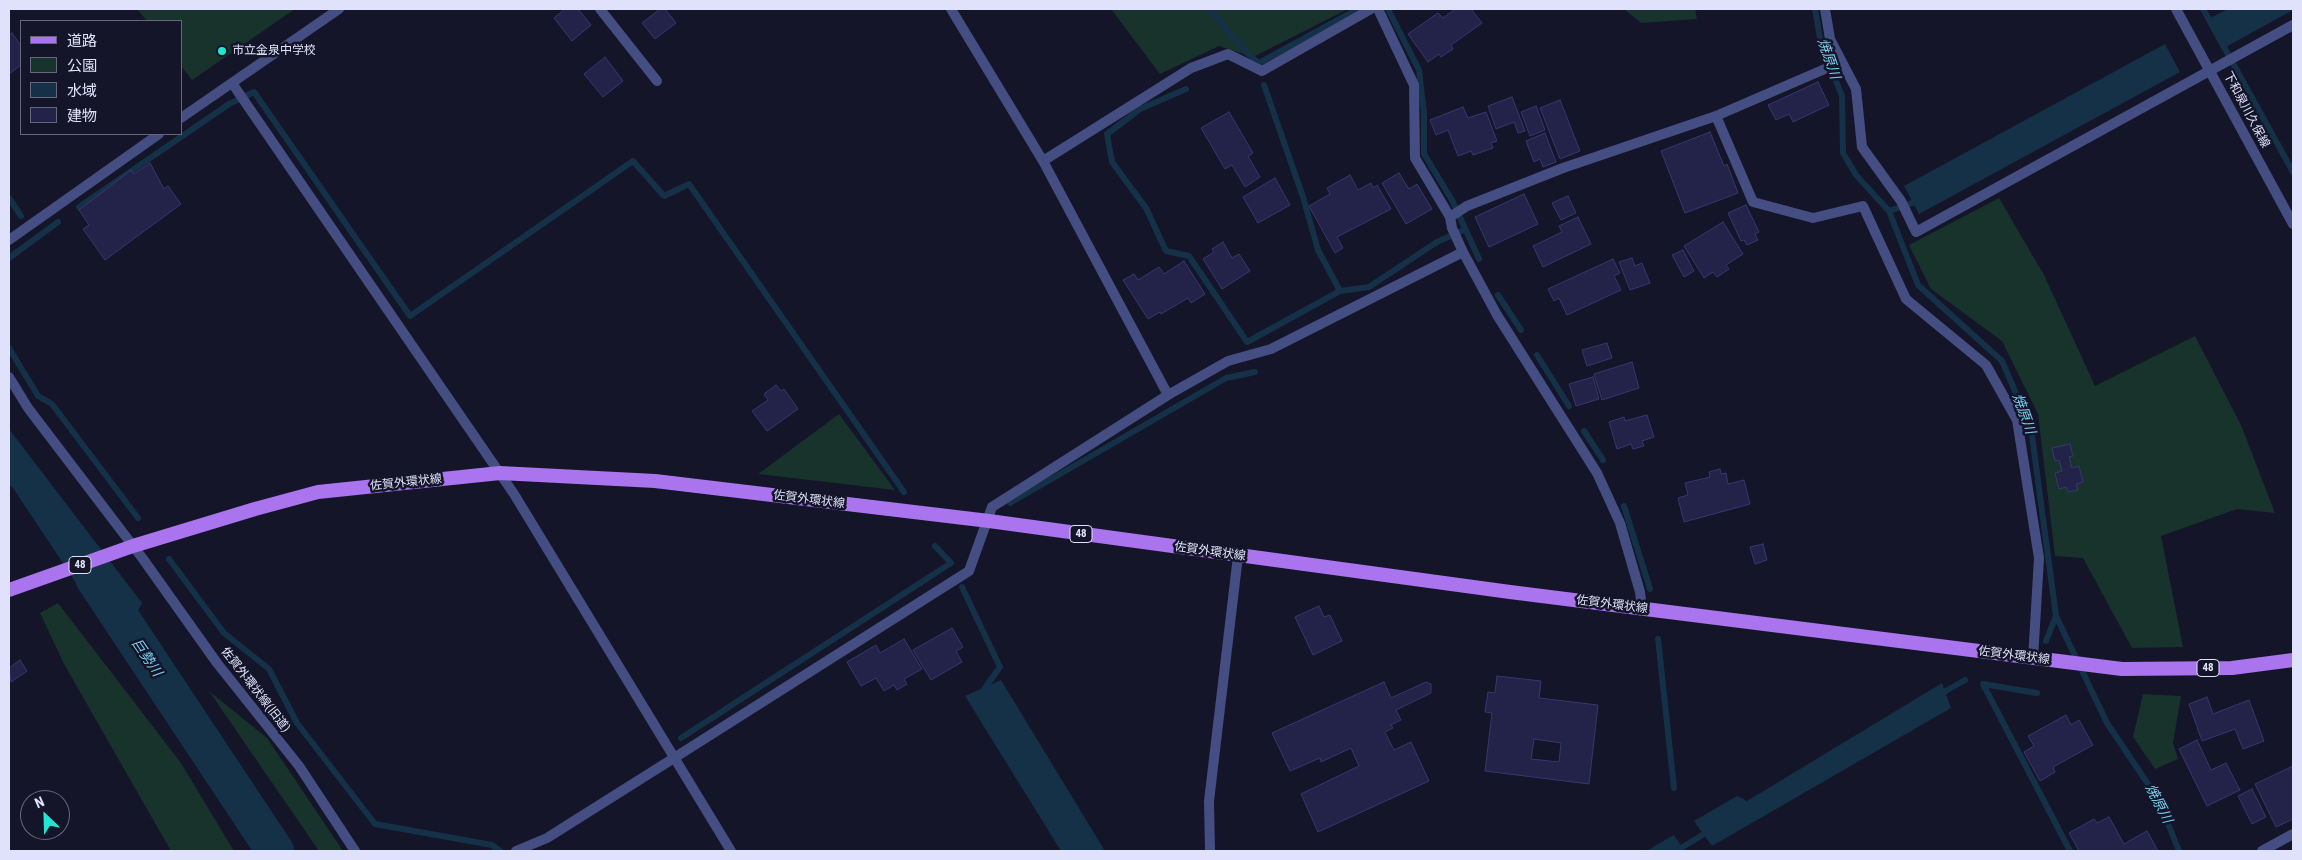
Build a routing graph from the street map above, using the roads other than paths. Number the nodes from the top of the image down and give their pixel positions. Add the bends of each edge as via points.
1 (339, 9) edge
2 (600, 9) edge
3 (951, 9) edge
4 (1371, 9) edge
5 (1378, 9) edge
6 (1825, 9) edge
7 (2176, 9) edge
8 (2293, 25) edge
9 (1841, 62) junction
10 (2210, 71) junction
11 (657, 81) dead end
12 (234, 86) junction
13 (1716, 116) junction
14 (182, 117) edge
15 (158, 135) edge
16 (1043, 161) junction
17 (1450, 217) junction
18 (2293, 224) edge
19 (9, 240) edge
20 (1462, 248) junction
21 (9, 377) edge
22 (1168, 395) junction
23 (500, 473) junction
24 (989, 520) junction
25 (133, 546) junction
26 (1238, 556) junction
27 (9, 590) edge
28 (1642, 609) junction
29 (2033, 659) junction
30 (2293, 660) edge
31 (674, 758) junction
32 (2293, 834) edge
33 (355, 851) edge
34 (516, 851) edge
35 (731, 851) edge
36 (1210, 851) edge
37 (2262, 851) edge

1 - 12 street
2 - 11 street
3 - 16 street
4 - 16 street via 1262,72 1228,54 1191,68
5 - 17 street via 1414,85 1415,158
6 - 9 street via 1830,39
7 - 10 street, 下和泉川久保線
8 - 10 street
9 - 10 street via 1856,88 1862,147 1901,201 1916,232
9 - 13 street
10 - 18 street, 下和泉川久保線
12 - 14 street
12 - 23 street
13 - 17 street via 1563,168 1467,206
13 - 29 street via 1753,202 1813,218 1863,206 1906,299 1986,365 2017,420 2039,558
15 - 19 street
16 - 22 street
17 - 20 street
20 - 22 street via 1271,349 1228,361
20 - 28 street via 1497,315 1597,473 1620,523
21 - 25 street, 佐賀外環状線(旧道) via 28,408
22 - 24 street via 992,507
23 - 24 main road, 佐賀外環状線 / 48 via 655,481
23 - 25 main road, 佐賀外環状線 / 48 via 318,492
23 - 31 street
24 - 26 main road, 佐賀外環状線 / 48
24 - 31 street via 968,571
25 - 27 main road, 48
25 - 33 street, 佐賀外環状線(旧道) via 217,663 299,766
26 - 28 main road, 佐賀外環状線 / 48
26 - 36 street via 1209,801
28 - 29 main road, 佐賀外環状線 / 48
29 - 30 main road, 佐賀外環状線 / 48 via 2122,669 2232,668
31 - 34 street via 547,838
31 - 35 street
32 - 37 street

